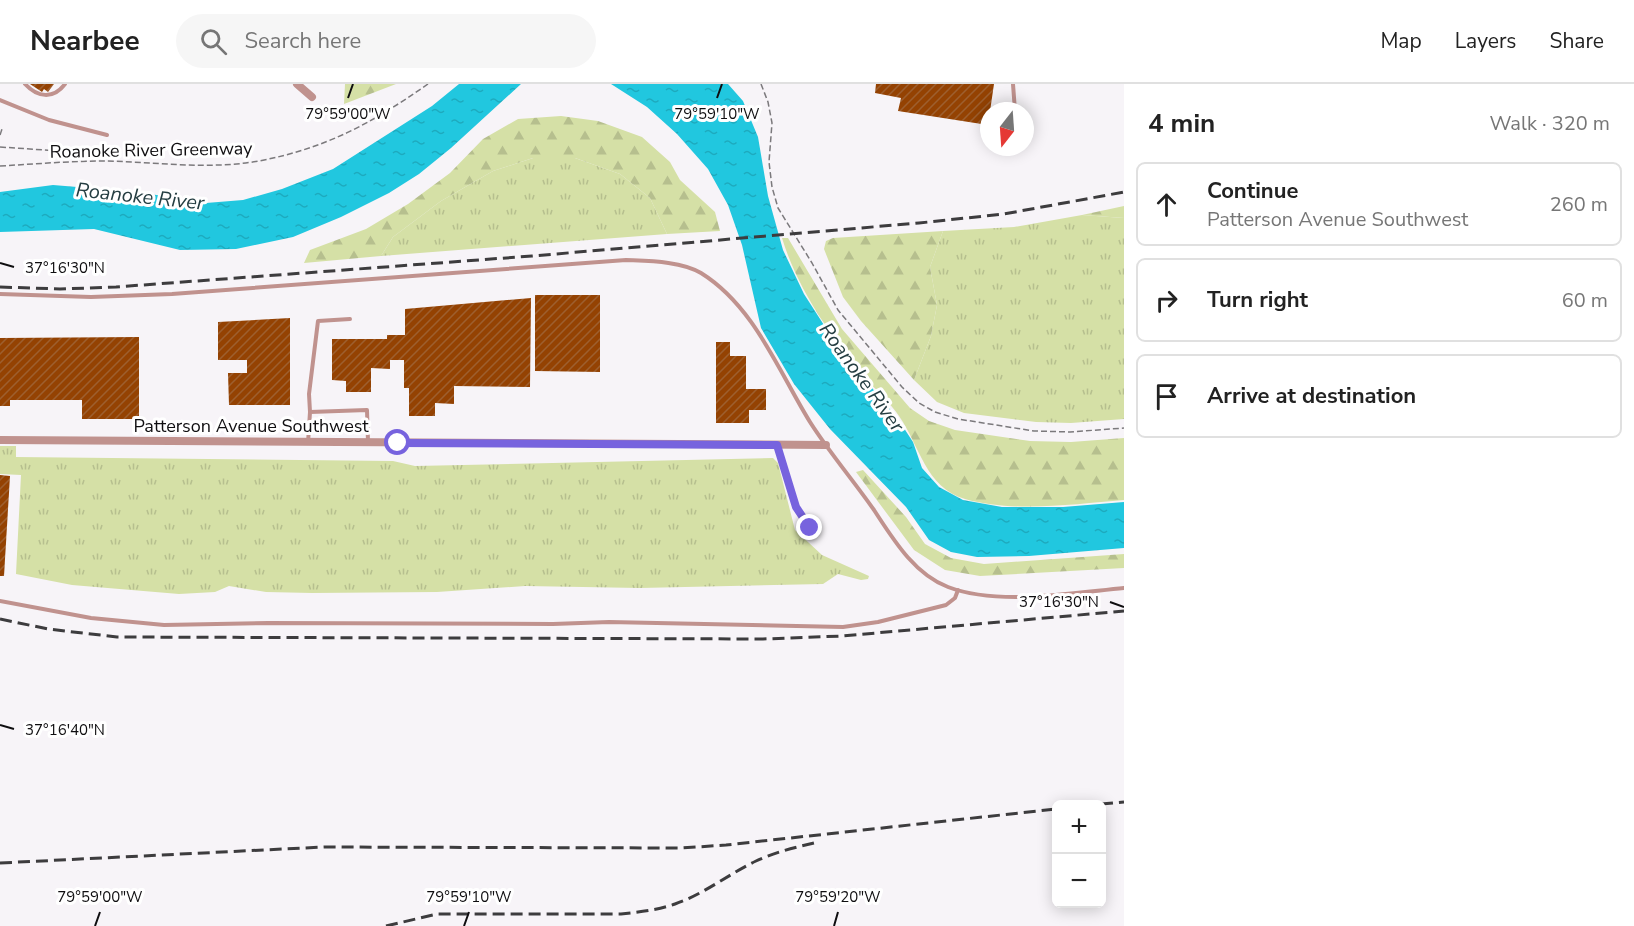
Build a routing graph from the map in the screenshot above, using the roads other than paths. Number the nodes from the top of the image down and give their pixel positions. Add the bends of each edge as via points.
1 (25, 84) edge
2 (65, 84) edge
3 (297, 84) edge
4 (1014, 84) edge
5 (312, 97) dead end
6 (0, 100) edge
7 (1015, 102) edge
8 (107, 135) dead end
9 (0, 294) edge
10 (350, 319) dead end
11 (310, 412) junction
12 (0, 440) edge
13 (308, 442) junction
14 (368, 443) junction
15 (826, 444) junction
16 (777, 445) junction
17 (817, 534) dead end
18 (1124, 588) edge
19 (958, 590) junction
20 (0, 601) edge

1 - 2 lane via 46,95 59,91
3 - 5 street
4 - 7 lane
6 - 8 lane via 49,120
9 - 15 lane via 172,294 626,260 661,261 699,272 726,291 748,318
10 - 11 lane via 318,321
11 - 13 lane
11 - 14 lane via 367,410
12 - 13 street, Patterson Avenue Southwest
13 - 14 street, Patterson Avenue Southwest
14 - 16 street, Patterson Avenue Southwest
15 - 16 street, Patterson Avenue Southwest
15 - 19 lane via 904,552 934,580
16 - 17 lane via 796,507
18 - 19 lane via 1035,597
19 - 20 lane via 946,605 843,627 609,622 164,625 91,618

